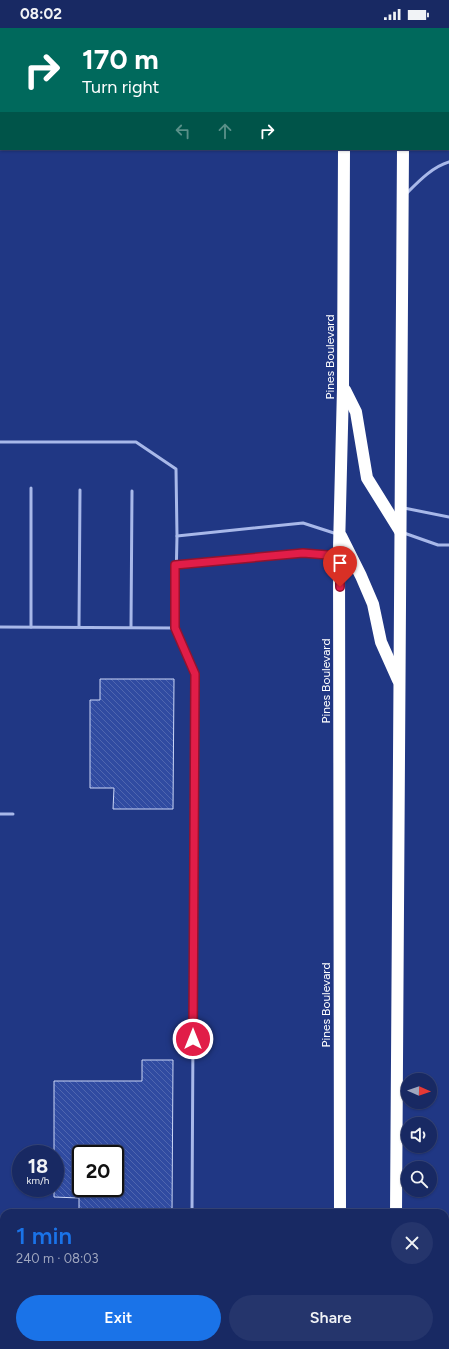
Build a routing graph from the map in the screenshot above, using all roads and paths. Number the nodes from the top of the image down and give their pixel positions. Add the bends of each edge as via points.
1 (344, 150) edge
2 (403, 150) edge
3 (449, 162) edge
4 (404, 197) junction
5 (344, 388) junction
6 (0, 442) edge
7 (31, 488) dead end
8 (80, 490) dead end
9 (132, 491) dead end
10 (400, 508) junction
11 (449, 518) edge
12 (401, 532) junction
13 (340, 535) junction
14 (177, 536) junction
15 (449, 545) edge
16 (340, 556) junction
17 (175, 565) junction
18 (0, 627) edge
19 (31, 627) junction
20 (79, 627) junction
21 (131, 627) junction
22 (175, 628) junction
23 (400, 684) junction
24 (0, 814) edge
25 (13, 814) dead end
26 (192, 1209) edge
27 (340, 1209) edge
28 (396, 1209) edge

1 - 5 highway, Pines Boulevard
2 - 4 highway
3 - 4 lane via 423,178
4 - 10 highway
5 - 12 highway via 356,412 367,478
5 - 13 highway, Pines Boulevard
6 - 14 lane via 136,442 176,469
7 - 19 lane
8 - 20 lane
9 - 21 lane
10 - 11 lane
10 - 12 highway
12 - 15 lane via 438,546
12 - 23 highway
13 - 14 lane via 303,523
13 - 16 highway, Pines Boulevard
13 - 23 highway via 373,604 381,642
14 - 17 lane
16 - 17 lane via 303,553
16 - 27 highway, Pines Boulevard
17 - 22 lane
18 - 19 lane
19 - 20 lane
20 - 21 lane
21 - 22 lane
22 - 26 lane via 195,674
23 - 28 highway
24 - 25 lane

